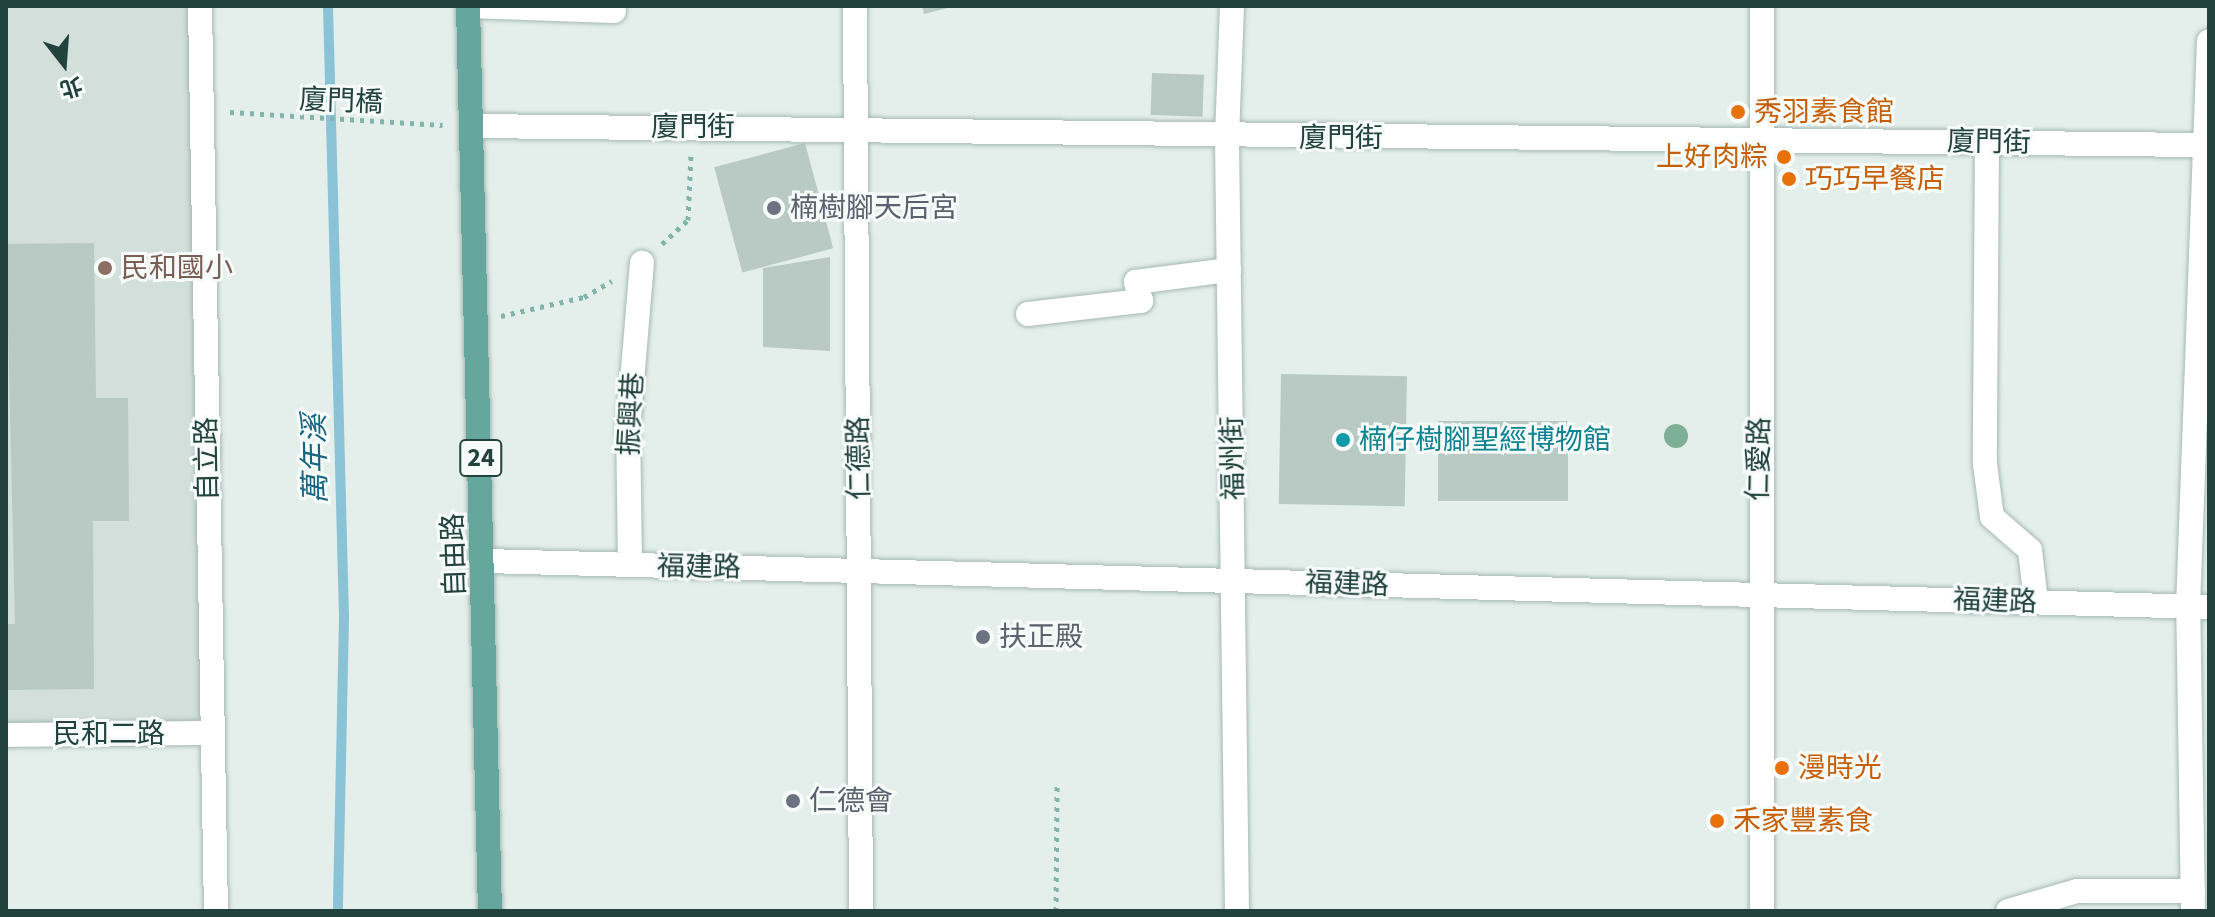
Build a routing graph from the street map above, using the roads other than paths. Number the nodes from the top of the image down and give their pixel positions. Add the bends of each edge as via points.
1 (200, 6) edge
2 (468, 6) edge
3 (855, 6) edge
4 (1232, 6) edge
5 (1762, 6) edge
6 (614, 11) dead end
7 (2209, 41) edge
8 (472, 126) junction
9 (853, 128) junction
10 (1762, 135) junction
11 (1227, 139) junction
12 (1987, 142) junction
13 (2206, 144) edge
14 (642, 263) dead end
15 (1229, 270) junction
16 (1028, 314) dead end
17 (485, 561) junction
18 (630, 565) junction
19 (860, 571) junction
20 (1236, 581) junction
21 (1757, 595) junction
22 (2036, 602) junction
23 (2199, 607) edge
24 (211, 733) junction
25 (6, 735) edge
26 (2193, 901) edge
27 (216, 911) edge
28 (490, 911) edge
29 (861, 911) edge
30 (1237, 911) edge
31 (1762, 911) edge
32 (2008, 911) edge

1 - 24 street, 自立路
2 - 6 street
2 - 8 main road, 自由路 / 24
3 - 9 street, 仁德路
4 - 11 street, 福州街
5 - 10 street, 仁愛路
7 - 13 street
8 - 9 street, 廈門街
8 - 17 main road, 自由路 / 24
9 - 11 street, 廈門街
9 - 19 street, 仁德路
10 - 11 street, 廈門街
10 - 12 street, 廈門街
10 - 21 street, 仁愛路
11 - 15 street, 福州街
12 - 13 street, 廈門街
12 - 22 street via 1985,464 1992,517 2030,550
13 - 23 street
14 - 18 street, 振興巷 via 628,429
15 - 16 street via 1136,282 1141,301
15 - 20 street, 福州街
17 - 18 street, 福建路
17 - 28 main road, 自由路 / 24
18 - 19 street, 福建路
19 - 20 street, 福建路
19 - 29 street, 仁德路
20 - 21 street, 福建路
20 - 30 street, 福州街
21 - 22 street, 福建路
21 - 31 street, 仁愛路
22 - 23 street, 福建路
23 - 26 street
24 - 25 street, 民和二路
24 - 27 street, 自立路
26 - 32 street via 2077,891

